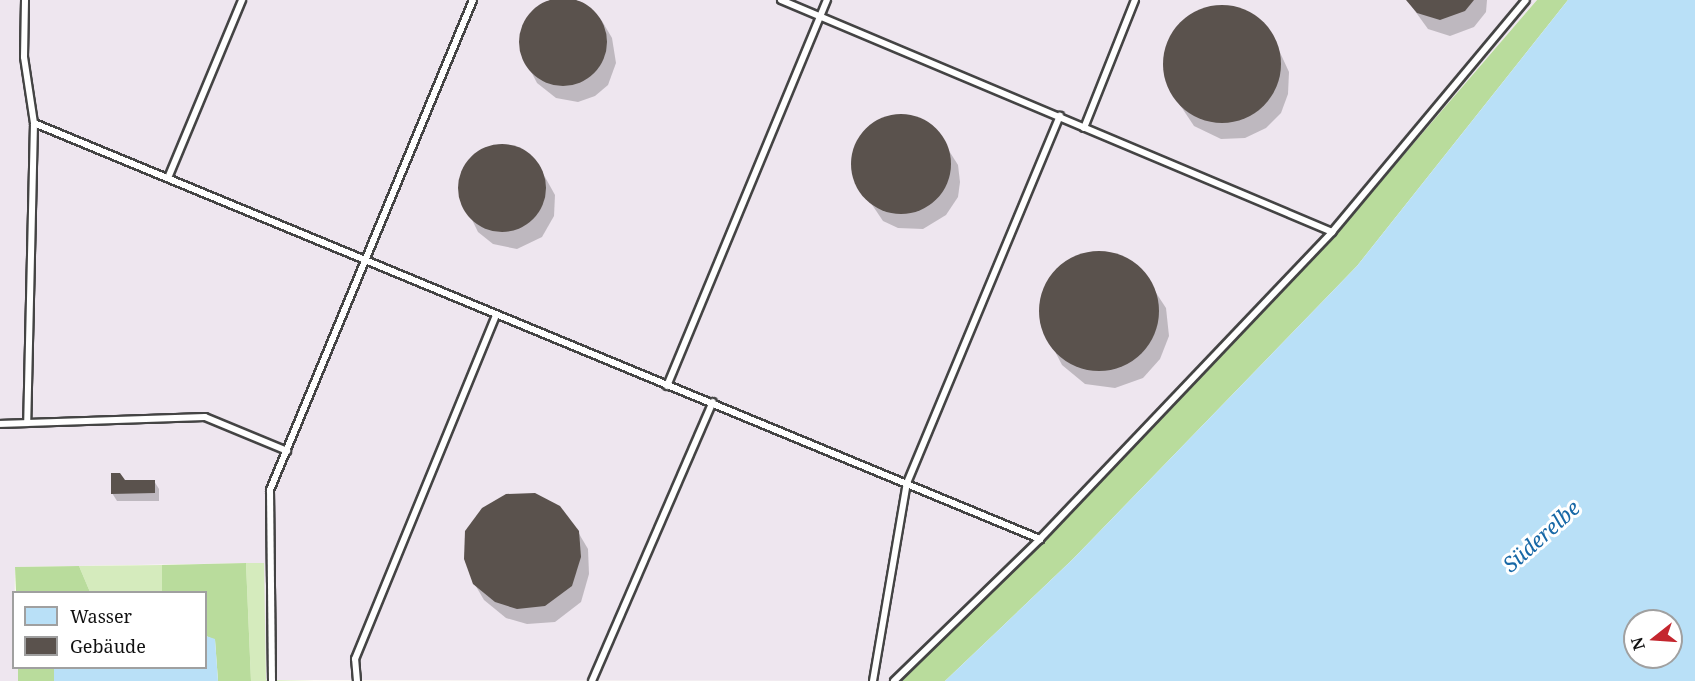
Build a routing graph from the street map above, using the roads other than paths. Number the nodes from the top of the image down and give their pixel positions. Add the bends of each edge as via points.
1 (25, 0) edge
2 (242, 0) edge
3 (473, 0) edge
4 (781, 0) edge
5 (827, 0) edge
6 (1135, 0) edge
7 (1526, 0) edge
8 (820, 16) junction
9 (1060, 116) junction
10 (34, 123) junction
11 (1084, 128) junction
12 (168, 178) junction
13 (1332, 232) junction
14 (365, 261) junction
15 (496, 315) junction
16 (667, 386) junction
17 (713, 402) junction
18 (27, 423) junction
19 (0, 424) edge
20 (287, 451) junction
21 (908, 483) junction
22 (1040, 538) junction
23 (272, 681) edge
24 (357, 681) edge
25 (591, 681) edge
26 (873, 681) edge
27 (894, 681) edge

1 - 10 lane via 24,57
2 - 12 lane
3 - 14 lane
4 - 8 lane
5 - 8 lane
6 - 11 lane
7 - 13 lane
8 - 9 lane
8 - 16 lane
9 - 11 lane
9 - 21 lane
10 - 12 lane
10 - 18 lane
11 - 13 lane
12 - 14 lane
13 - 22 lane
14 - 15 lane
14 - 20 lane
15 - 16 lane
15 - 24 lane via 355,659
16 - 17 lane
17 - 21 lane
17 - 25 lane
18 - 19 lane
18 - 20 lane via 205,417
20 - 23 lane via 270,490
21 - 22 lane
21 - 26 lane
22 - 27 lane

